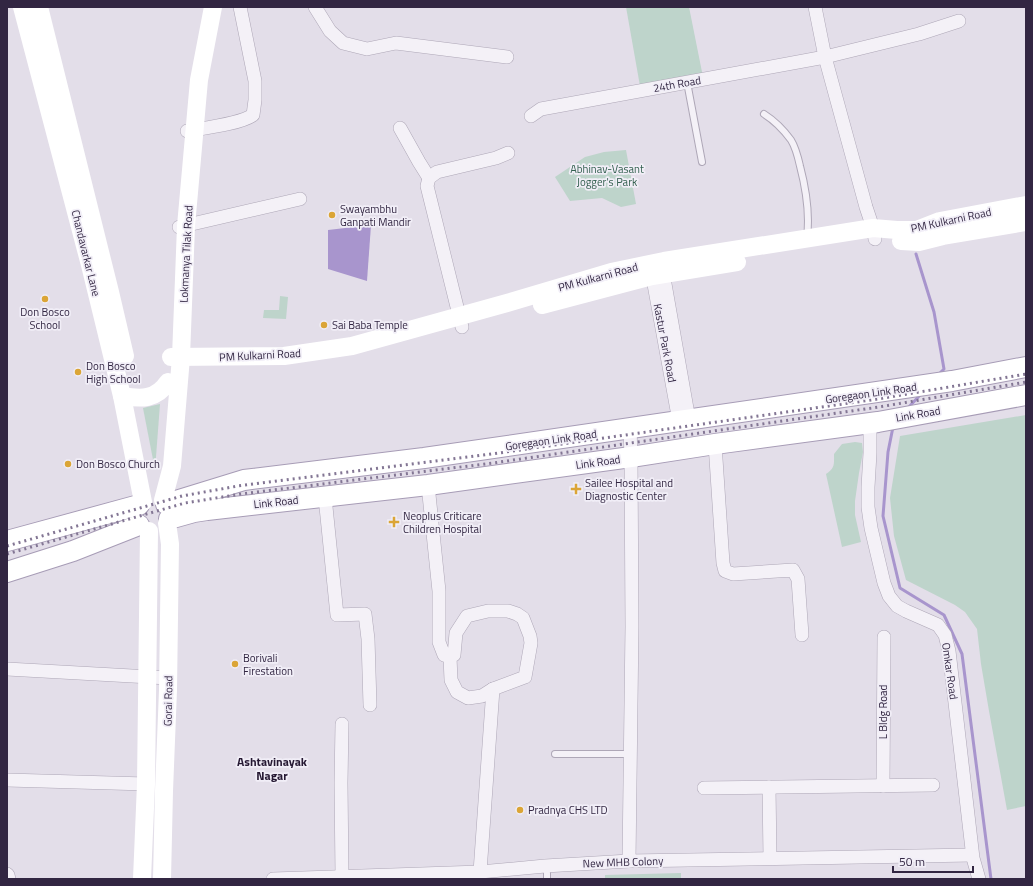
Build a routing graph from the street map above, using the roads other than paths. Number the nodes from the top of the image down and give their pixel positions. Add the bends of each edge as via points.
1 (22, 7) edge
2 (39, 7) edge
3 (207, 7) edge
4 (212, 7) edge
5 (240, 7) edge
6 (315, 7) edge
7 (815, 7) edge
8 (960, 21) dead end
9 (507, 57) dead end
10 (825, 57) junction
11 (687, 82) junction
12 (764, 114) dead end
13 (531, 116) dead end
14 (400, 128) dead end
15 (191, 130) junction
16 (508, 153) dead end
17 (702, 162) dead end
18 (429, 178) junction
19 (300, 199) dead end
20 (1026, 205) edge
21 (1026, 222) edge
22 (182, 227) junction
23 (874, 233) junction
24 (807, 238) junction
25 (656, 269) junction
26 (461, 321) junction
27 (176, 360) junction
28 (1026, 367) edge
29 (168, 382) junction
30 (1026, 395) edge
31 (128, 397) junction
32 (684, 420) junction
33 (874, 422) junction
34 (630, 428) junction
35 (715, 444) junction
36 (631, 457) junction
37 (428, 485) junction
38 (325, 497) junction
39 (154, 511) junction
40 (7, 541) edge
41 (7, 572) edge
42 (802, 635) dead end
43 (884, 637) dead end
44 (450, 657) junction
45 (7, 669) edge
46 (148, 677) junction
47 (168, 678) junction
48 (493, 689) junction
49 (370, 705) dead end
50 (342, 724) dead end
51 (555, 754) dead end
52 (631, 754) junction
53 (7, 780) edge
54 (146, 784) junction
55 (934, 785) dead end
56 (883, 786) junction
57 (769, 787) junction
58 (704, 788) dead end
59 (972, 855) junction
60 (770, 858) junction
61 (629, 861) junction
62 (480, 872) junction
63 (546, 872) edge
64 (7, 874) edge
65 (342, 876) junction
66 (9, 879) edge
67 (142, 879) edge
68 (162, 879) edge
69 (273, 879) edge
70 (978, 879) edge

1 - 31 street, Chandavarkar Lane via 90,265
2 - 31 street, Chandavarkar Lane via 110,292
3 - 15 street, Lokmanya Tilak Road via 193,62
4 - 15 street, Lokmanya Tilak Road
5 - 15 street via 255,81 253,115 239,121
6 - 9 street via 330,31 344,43 366,49 396,43
7 - 10 street
8 - 10 street, 24th Road via 920,34
10 - 11 street, 24th Road
10 - 23 street
11 - 13 street, 24th Road via 541,109
11 - 17 lane
12 - 24 lane via 776,121 797,152 806,192
14 - 18 street
15 - 22 street, Lokmanya Tilak Road
16 - 18 street via 437,172
18 - 26 street via 427,186
19 - 22 street
20 - 23 street, PM Kulkarni Road via 940,221 918,230
21 - 23 street, PM Kulkarni Road via 919,242
22 - 27 street, Lokmanya Tilak Road
23 - 24 street, PM Kulkarni Road
23 - 25 street, PM Kulkarni Road
24 - 25 street, PM Kulkarni Road
25 - 26 street, PM Kulkarni Road via 611,272
25 - 32 street, Kastur Park Road
26 - 27 street, PM Kulkarni Road via 352,346 284,356
27 - 29 street, Lokmanya Tilak Road
27 - 39 street, Lokmanya Tilak Road via 172,466
28 - 32 main road, Goregaon Link Road via 931,384
29 - 31 street via 159,393 151,397
29 - 39 street, Lokmanya Tilak Road
30 - 33 main road, Link Road
31 - 39 street, Chandavarkar Lane
32 - 34 main road, Goregaon Link Road
33 - 35 main road, Link Road
33 - 59 street, Omkar Road via 868,507 871,528 889,596 897,606 938,625 945,635 949,651
34 - 36 street
34 - 39 main road, Goregaon Link Road via 424,458 244,480
35 - 36 main road, Link Road
35 - 42 street via 725,572 733,574 793,570 798,579
36 - 37 main road, Link Road
36 - 52 street
37 - 38 main road, Link Road
37 - 44 street via 439,591 439,642 444,655
38 - 39 main road, Link Road via 194,512
38 - 49 street via 337,614 365,614
39 - 40 main road, Link Road
39 - 41 main road, Link Road via 73,551
39 - 46 street, Gorai Road
39 - 47 street, Gorai Road via 170,544
43 - 56 street, L Bldg Road
44 - 48 street via 451,680 457,692 468,698 482,696
44 - 48 street via 454,655 456,633 466,616 508,610 523,618 531,643 526,677
45 - 46 street
46 - 47 street
46 - 54 street, Gorai Road
47 - 68 street, Gorai Road
48 - 62 street
50 - 65 street
51 - 52 lane
52 - 61 street
53 - 54 street
54 - 67 street, Gorai Road
55 - 56 street
56 - 57 street
57 - 58 street
57 - 60 street
59 - 60 street, New MHB Colony
59 - 70 street, Omkar Road
60 - 61 street, New MHB Colony
61 - 63 street, New MHB Colony
62 - 63 street, New MHB Colony
62 - 65 street, New MHB Colony
64 - 66 street
65 - 69 street, New MHB Colony

